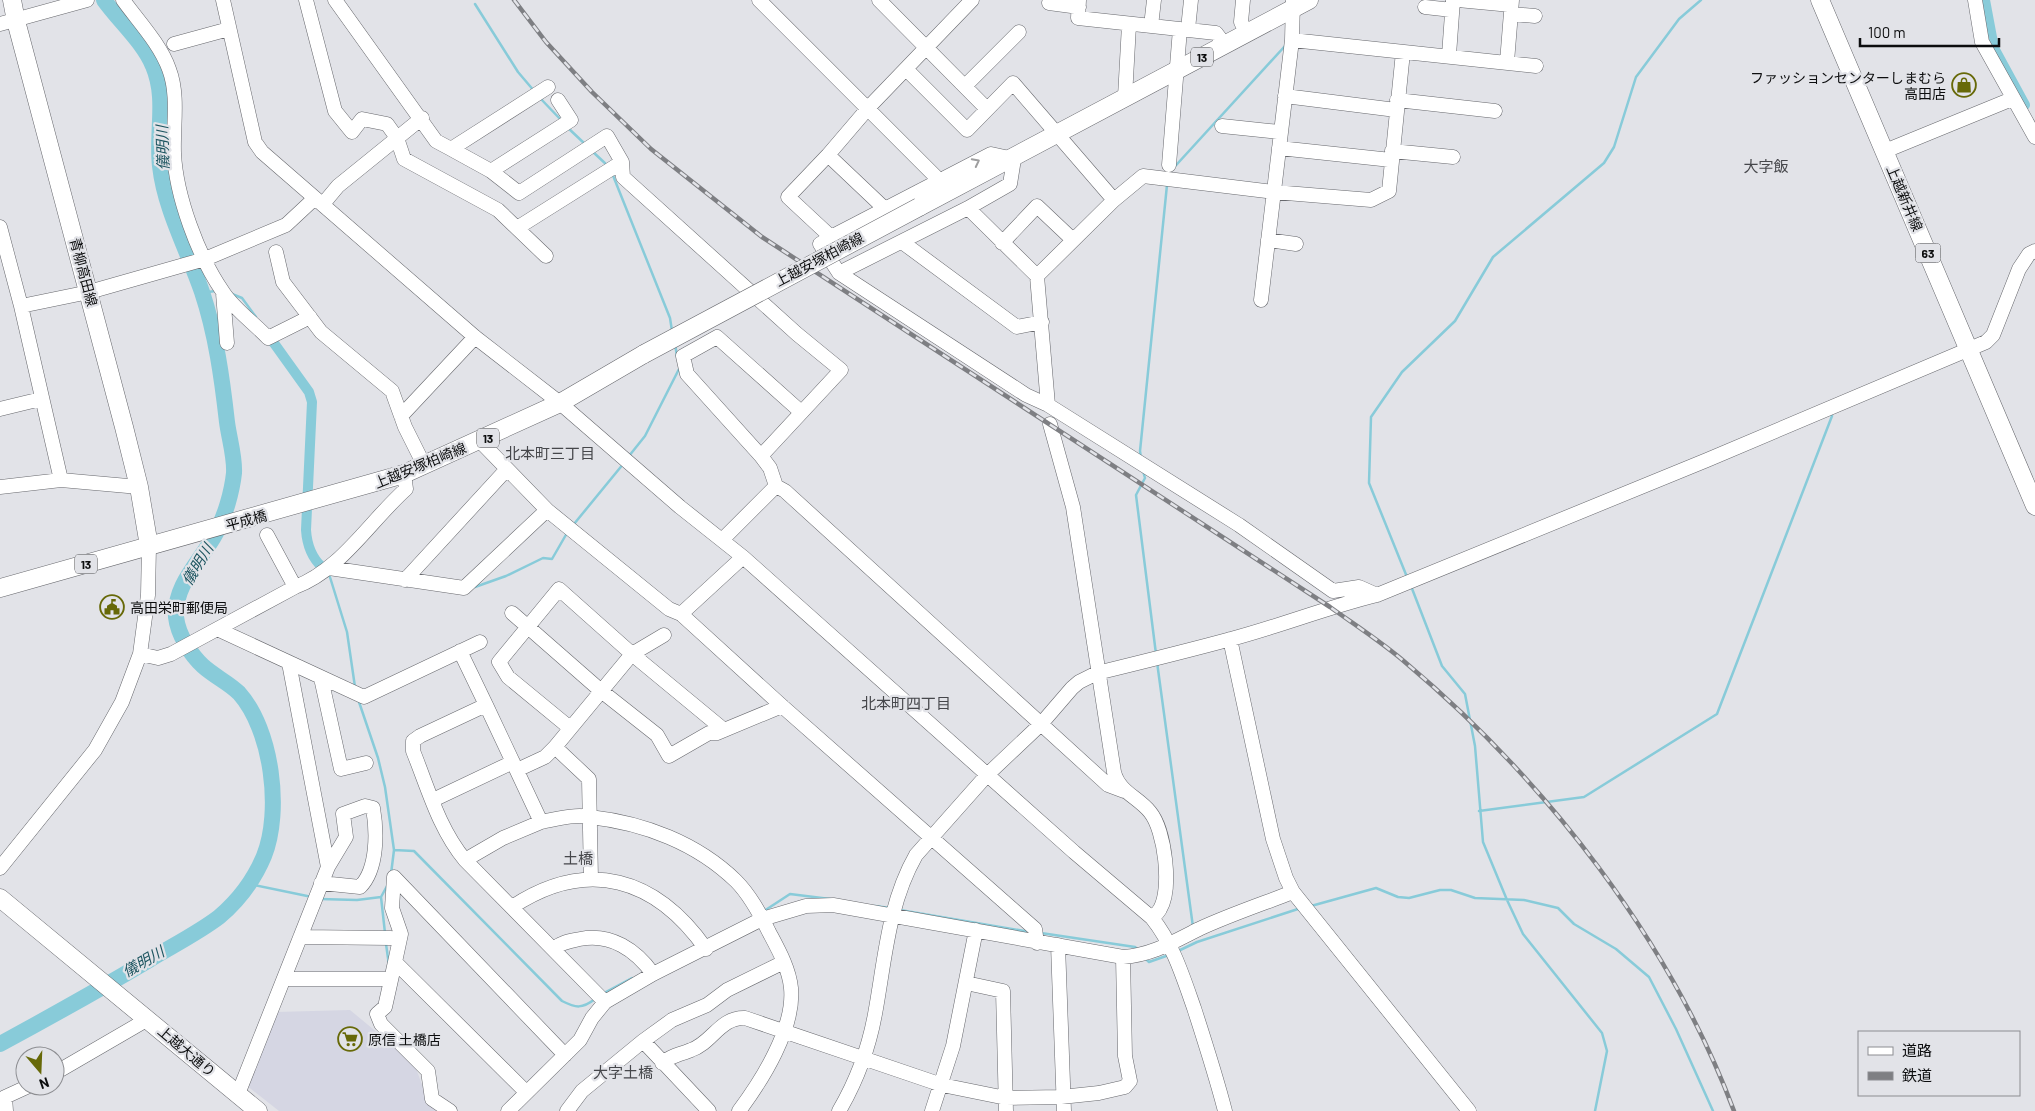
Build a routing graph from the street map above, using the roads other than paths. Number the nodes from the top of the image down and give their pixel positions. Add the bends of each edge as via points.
1 (12, 0) edge
2 (88, 0) edge
3 (123, 0) edge
4 (223, 0) edge
5 (306, 0) edge
6 (335, 0) edge
7 (759, 0) edge
8 (879, 0) edge
9 (972, 0) edge
10 (1154, 0) edge
11 (1191, 0) edge
12 (1243, 0) edge
13 (1309, 0) edge
14 (1820, 0) edge
15 (1975, 0) edge
16 (1049, 3) dead end
17 (1454, 3) edge
18 (1079, 4) edge
19 (1292, 4) edge
20 (1511, 6) edge
21 (1425, 8) dead end
22 (1535, 16) dead end
23 (8, 23) edge
24 (1129, 24) junction
25 (1151, 26) junction
26 (229, 29) junction
27 (1184, 29) junction
28 (1019, 32) dead end
29 (1247, 34) junction
30 (1292, 40) junction
31 (174, 44) dead end
32 (1224, 45) junction
33 (926, 46) junction
34 (1403, 52) junction
35 (1449, 55) junction
36 (1507, 62) junction
37 (1536, 66) dead end
38 (907, 70) junction
39 (1176, 72) junction
40 (965, 86) junction
41 (548, 87) dead end
42 (1285, 96) junction
43 (1125, 97) junction
44 (2012, 99) junction
45 (558, 100) dead end
46 (1397, 105) junction
47 (869, 107) junction
48 (987, 109) junction
49 (1496, 111) dead end
50 (422, 118) junction
51 (1222, 126) dead end
52 (1280, 132) junction
53 (1057, 133) junction
54 (2035, 137) edge
55 (397, 138) junction
56 (1278, 148) junction
57 (451, 149) junction
58 (1885, 151) junction
59 (828, 155) junction
60 (1392, 156) junction
61 (1453, 157) dead end
62 (1014, 158) junction
63 (622, 162) junction
64 (1169, 166) dead end
65 (491, 171) junction
66 (939, 180) junction
67 (1274, 192) junction
68 (1114, 200) junction
69 (319, 201) junction
70 (884, 208) junction
71 (968, 208) junction
72 (0, 227) edge
73 (517, 228) junction
74 (831, 238) junction
75 (1073, 240) junction
76 (1268, 240) junction
77 (902, 242) junction
78 (1002, 242) junction
79 (1296, 244) dead end
80 (2035, 251) edge
81 (276, 252) dead end
82 (546, 256) dead end
83 (202, 259) junction
84 (4, 262) edge
85 (839, 272) junction
86 (1037, 276) junction
87 (89, 292) junction
88 (223, 293) junction
89 (1261, 300) dead end
90 (21, 306) junction
91 (310, 318) junction
92 (1042, 322) junction
93 (475, 337) junction
94 (227, 344) dead end
95 (1968, 350) junction
96 (41, 400) junction
97 (560, 403) junction
98 (1048, 405) junction
99 (0, 409) edge
100 (801, 412) junction
101 (401, 416) junction
102 (1050, 424) dead end
103 (480, 441) junction
104 (761, 456) junction
105 (424, 465) junction
106 (507, 469) junction
107 (404, 474) junction
108 (61, 480) junction
109 (776, 486) junction
110 (0, 487) edge
111 (139, 488) junction
112 (321, 499) joint
113 (2035, 506) edge
114 (547, 510) junction
115 (267, 535) dead end
116 (722, 540) junction
117 (149, 546) junction
118 (743, 557) junction
119 (329, 568) junction
120 (405, 580) junction
121 (295, 587) junction
122 (0, 588) edge
123 (1377, 594) junction
124 (512, 613) dead end
125 (681, 614) junction
126 (529, 626) junction
127 (217, 629) junction
128 (664, 635) dead end
129 (1230, 639) junction
130 (480, 642) dead end
131 (460, 651) junction
132 (140, 654) junction
133 (632, 654) junction
134 (289, 663) junction
135 (1098, 673) junction
136 (321, 678) junction
137 (600, 690) junction
138 (486, 705) junction
139 (782, 706) junction
140 (1041, 724) junction
141 (570, 728) junction
142 (724, 730) junction
143 (555, 747) junction
144 (366, 763) dead end
145 (516, 766) junction
146 (987, 775) junction
147 (1125, 791) junction
148 (433, 800) junction
149 (589, 816) junction
150 (541, 822) junction
151 (931, 838) junction
152 (466, 860) junction
153 (328, 867) junction
154 (0, 868) edge
155 (591, 879) junction
156 (321, 883) junction
157 (1293, 892) junction
158 (0, 898) edge
159 (512, 906) junction
160 (892, 916) junction
161 (1152, 918) junction
162 (762, 919) junction
163 (976, 930) junction
164 (300, 937) junction
165 (391, 938) dead end
166 (1038, 942) junction
167 (1058, 945) junction
168 (1169, 945) junction
169 (555, 948) junction
170 (706, 948) junction
171 (1123, 957) junction
172 (395, 962) junction
173 (784, 962) junction
174 (653, 974) junction
175 (284, 979) junction
176 (391, 979) junction
177 (966, 983) junction
178 (605, 1002) junction
179 (148, 1018) junction
180 (783, 1031) junction
181 (643, 1040) junction
182 (565, 1055) junction
183 (862, 1058) junction
184 (662, 1063) junction
185 (65, 1067) edge
186 (942, 1085) junction
187 (15, 1092) edge
188 (526, 1092) junction
189 (238, 1094) junction
190 (1063, 1104) edge
191 (1006, 1105) edge
192 (6, 1111) edge
193 (258, 1111) edge
194 (450, 1111) edge
195 (508, 1111) edge
196 (568, 1111) edge
197 (709, 1111) edge
198 (739, 1111) edge
199 (839, 1111) edge
200 (932, 1111) edge
201 (1225, 1111) edge
202 (1469, 1111) edge

1 - 23 main road, 青柳高田線
2 - 23 street
3 - 83 street via 170,70 174,154 186,212
4 - 26 street
5 - 55 street via 335,110 352,132 362,118 387,124
6 - 50 street
7 - 47 street
8 - 33 street
9 - 33 street
10 - 25 street
11 - 27 street
12 - 29 street via 1241,22
13 - 19 main road, 上越安塚柏崎線 / 13
14 - 58 main road, 上越新井線 / 63
15 - 44 street via 1982,42
16 - 18 street
17 - 20 street
17 - 21 street
17 - 35 street
18 - 24 street via 1078,18
19 - 29 main road, 上越安塚柏崎線 / 13
19 - 30 street
20 - 22 street
20 - 36 street
23 - 87 main road, 青柳高田線
24 - 25 street
24 - 43 street
25 - 27 street
26 - 31 street
26 - 69 street via 255,142 262,152
27 - 32 street via 1216,33
27 - 39 street
28 - 40 street
29 - 32 main road, 上越安塚柏崎線 / 13
30 - 34 street
30 - 42 street
32 - 39 main road, 上越安塚柏崎線 / 13
33 - 38 street
33 - 40 street
34 - 35 street
34 - 46 street
35 - 36 street
36 - 37 street
38 - 47 street
38 - 48 street via 968,130
39 - 43 main road, 上越安塚柏崎線 / 13
39 - 64 street
40 - 48 street
41 - 57 street
42 - 46 street
42 - 52 street
43 - 53 main road, 上越安塚柏崎線 / 13
44 - 54 street
44 - 58 street
45 - 65 street via 571,120
46 - 49 street
46 - 60 street
47 - 59 street
47 - 66 street
48 - 53 street via 1013,83
50 - 55 street
50 - 57 street via 436,141
51 - 52 street
52 - 56 street
53 - 62 main road, 上越安塚柏崎線 / 13
53 - 68 street
55 - 69 street
55 - 73 street via 404,159 498,210
56 - 60 street
56 - 67 street
57 - 65 street
58 - 95 main road, 上越新井線 / 63
59 - 70 street
59 - 74 street via 788,197
60 - 61 street
60 - 67 street via 1389,191 1371,200
66 -> 62 street via 992,154
62 - 71 street via 1010,184
62 - 97 main road, 上越安塚柏崎線 / 13, bridge via 644,354
63 - 65 street via 607,136 519,193
63 - 73 street
63 - 100 street via 622,177 841,370
66 - 70 street
67 - 68 street via 1143,176
67 - 76 street
68 - 75 street
69 - 83 street via 286,225
69 - 93 street
70 - 74 street
71 - 77 street
71 - 78 street
72 - 84 street
73 - 82 street
74 - 85 street via 820,244
75 - 78 street via 1037,206
75 - 86 street
76 - 79 street
76 - 89 street
77 - 85 street
77 - 92 street via 1017,326
78 - 86 street
80 - 95 street via 2019,269 1992,335 1986,342
81 - 91 street via 283,282
83 - 87 street
83 - 88 street
84 - 90 street
85 - 98 street via 1026,394
86 - 92 street
87 - 90 street
87 - 111 main road, 青柳高田線
88 - 91 street via 268,338
88 - 94 street
90 - 96 street
91 - 101 street via 321,332 392,391
92 - 98 street
93 - 97 street
93 - 101 street
95 - 113 main road, 上越新井線 / 63
95 - 123 street
96 - 99 street
96 - 108 street
97 - 103 main road, 上越安塚柏崎線 / 13
97 - 116 street
98 - 123 street via 1239,525 1334,591 1360,586
100 - 104 street
100 - 104 street via 717,337 682,356 687,374
101 - 105 street
102 - 135 street via 1073,507
103 - 105 main road, 上越安塚柏崎線 / 13
103 - 106 street
104 - 109 street via 770,468
105 - 107 main road, 上越安塚柏崎線 / 13
106 - 114 street
106 - 120 street
107 - 112 main road, 上越安塚柏崎線 / 13
107 - 119 street via 406,490
108 - 110 street
108 - 111 street
109 - 116 street
109 - 140 street via 786,491
111 - 117 main road, 青柳高田線
112 - 117 main road, 平成橋 / 13
114 - 120 street via 464,588
114 - 125 street via 669,609
115 - 121 street
116 - 118 street
117 - 122 main road, 13
117 - 132 street via 148,595
118 - 125 street
118 - 146 street
119 - 120 street
119 - 121 street via 313,580
121 - 127 street
123 - 129 street
124 - 126 street
125 - 139 street
126 - 133 street via 559,589
126 - 137 street
126 - 141 street via 499,662 508,677
127 - 132 street via 171,654 158,658
127 - 134 street
128 - 133 street
129 - 135 street
129 - 157 street via 1273,839
130 - 131 street
131 - 136 street via 364,697
131 - 138 street
132 - 154 street via 122,702 95,750
133 - 137 street
133 - 142 street
134 - 136 street
134 - 153 street
135 - 140 street via 1079,682
135 - 147 street via 1116,781
136 - 144 street via 341,769
137 - 141 street
137 - 142 street via 657,735 669,756 708,733
138 - 145 street
138 - 148 street via 413,741 413,751
139 - 142 street
139 - 151 street
140 - 146 street
140 - 147 street via 1108,785
141 - 143 street
143 - 145 street via 545,757
143 - 149 street via 589,779
145 - 148 street
145 - 150 street
146 - 151 street
146 - 161 street
147 - 161 street via 1149,811 1158,828 1167,874 1160,909
148 - 152 street via 446,833
149 - 150 street
149 - 155 street
149 - 162 street via 659,832 692,848 736,882
150 - 152 street via 503,838
151 - 160 street via 916,855 901,883
151 - 166 street via 1035,929
152 - 159 street
153 - 156 street
153 - 156 street via 346,837 344,814 365,806 373,808 377,837 367,880 360,887
155 - 159 street via 554,885
155 - 170 street via 621,883 648,893 674,910
156 - 164 street
157 - 168 street
157 - 202 street
158 - 179 main road, 上越大通り
159 - 169 street
160 - 162 street via 820,905 793,908
160 - 163 street
160 - 183 street via 875,1016
161 - 168 street
162 - 170 street
162 - 173 street
163 - 166 street
163 - 177 street
164 - 165 street
164 - 175 street
166 - 167 street
167 - 171 street
167 - 190 street
168 - 171 street via 1139,956
168 - 201 street via 1215,1071
169 - 174 street via 568,941 590,937 614,941 635,953
169 - 178 street
170 - 174 street
171 - 190 street via 1125,1056 1129,1084
172 - 176 street
172 - 182 street via 401,934 392,908 394,877
172 - 188 street
173 - 180 street via 791,988
173 - 181 street via 727,990 707,1005 672,1020
174 - 178 street
175 - 176 street
175 - 189 street
176 - 194 street via 385,1007 377,1014 381,1024 428,1071 432,1099
177 - 186 street
177 - 191 street via 1003,991
178 - 182 street via 580,1040
179 - 185 street
179 - 189 main road, 上越大通り
180 - 183 street
180 - 184 street via 736,1018 692,1050 677,1053
180 - 198 street via 766,1070
181 - 184 street
181 - 196 street via 582,1091
182 - 188 street
183 - 186 street
183 - 199 street
184 - 197 street
186 - 191 street
186 - 200 street
187 - 192 street via 5,1097
188 - 195 street
189 - 193 main road, 上越大通り
190 - 191 street

